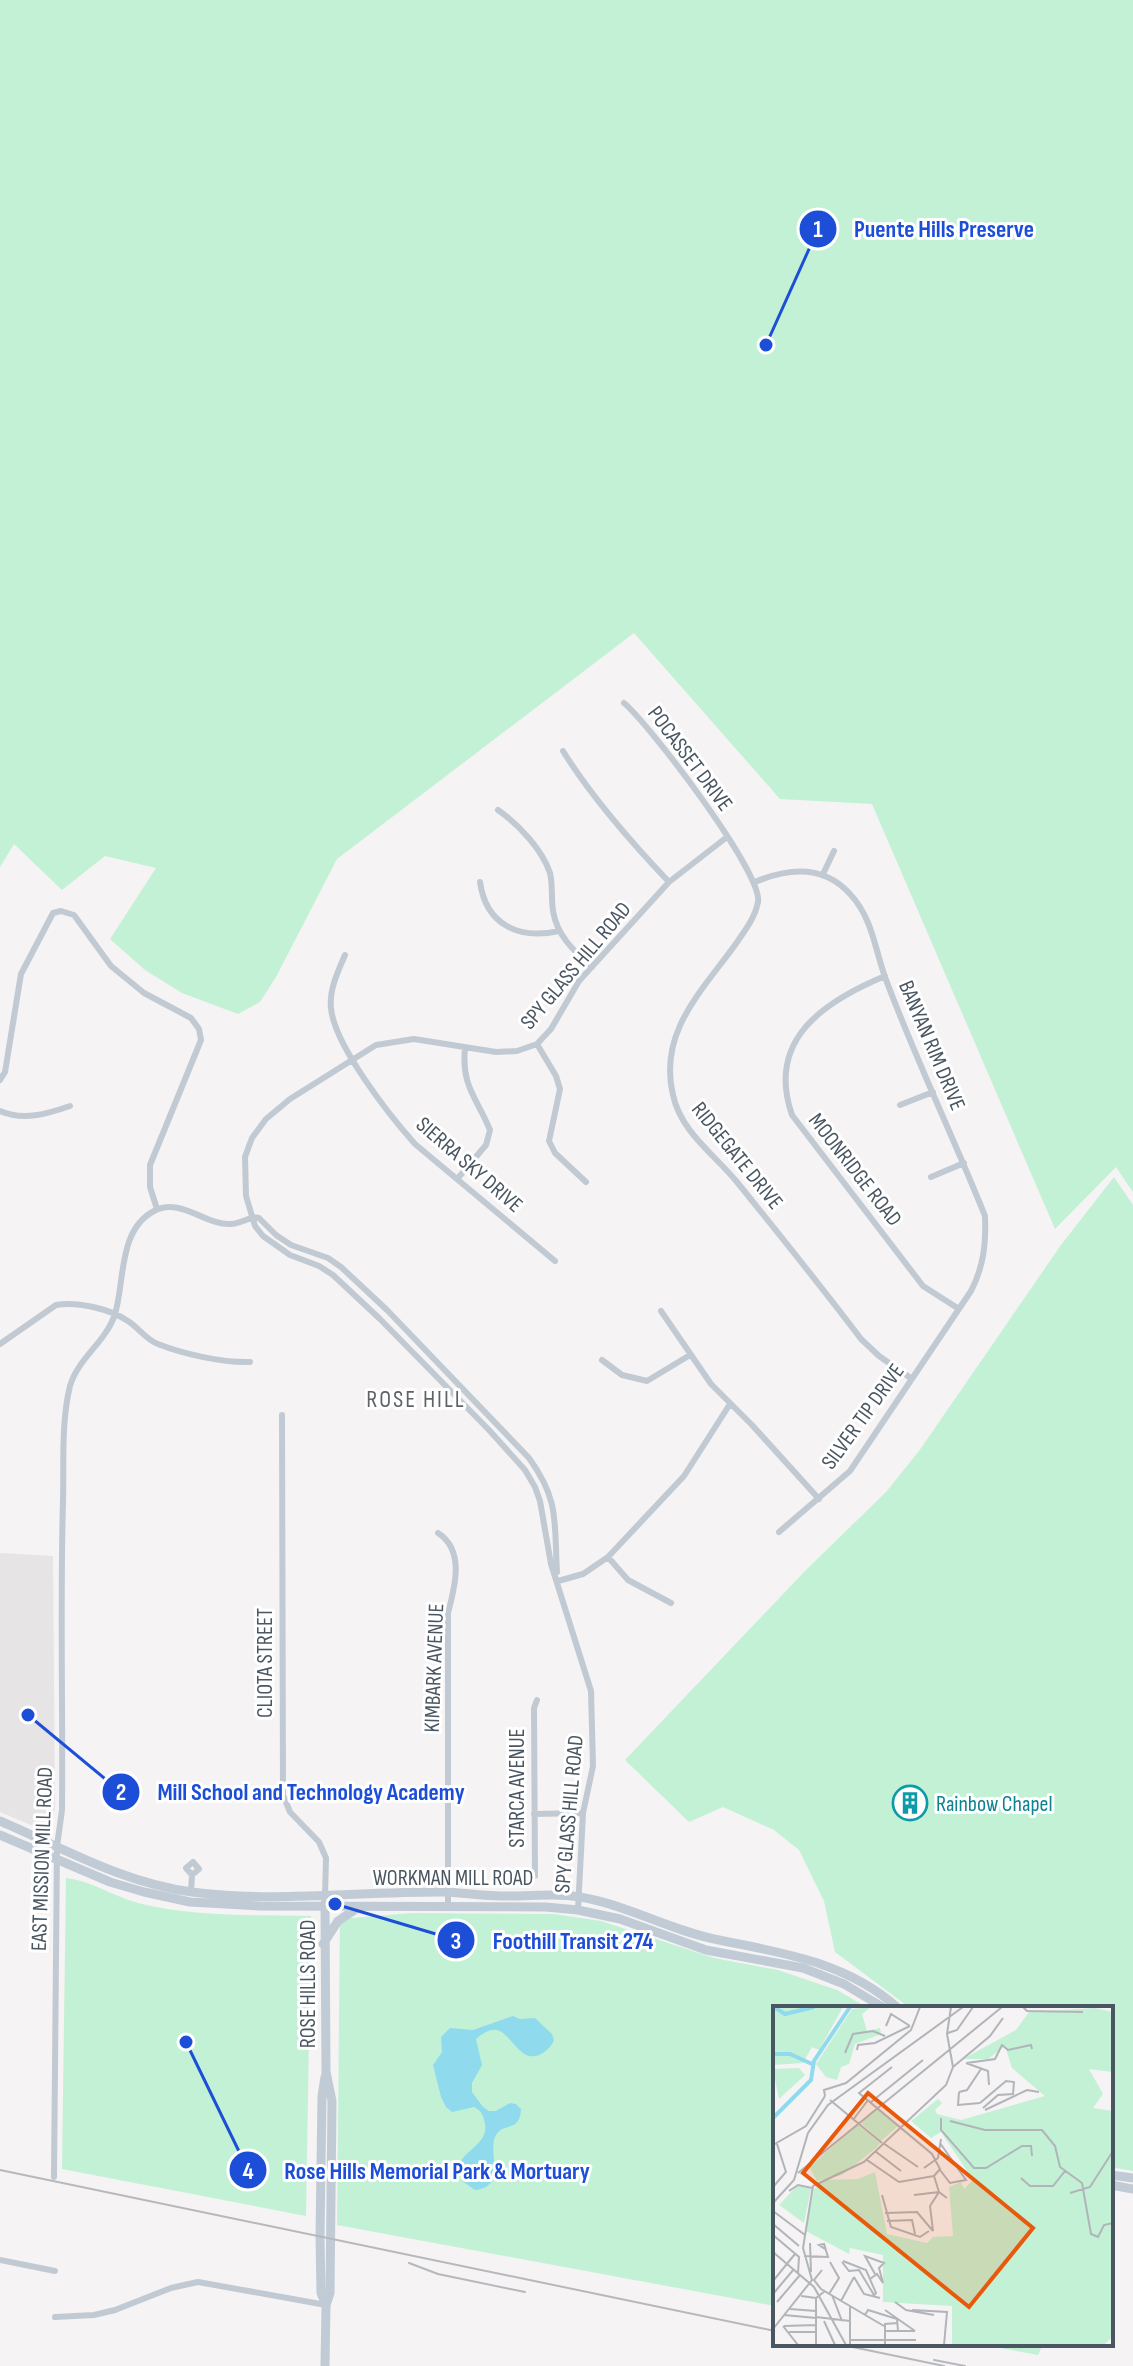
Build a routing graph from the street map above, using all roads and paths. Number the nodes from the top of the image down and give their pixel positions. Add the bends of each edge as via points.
1 (624, 703) dead end
2 (563, 751) dead end
3 (498, 810) dead end
4 (727, 837) junction
5 (834, 851) dead end
6 (823, 874) junction
7 (480, 882) dead end
8 (669, 882) junction
9 (755, 882) junction
10 (559, 931) junction
11 (345, 955) dead end
12 (592, 967) junction
13 (885, 976) junction
14 (537, 1044) junction
15 (465, 1048) junction
16 (352, 1058) junction
17 (0, 1080) edge
18 (933, 1092) junction
19 (900, 1105) dead end
20 (70, 1106) dead end
21 (0, 1111) edge
22 (964, 1163) junction
23 (931, 1177) dead end
24 (458, 1178) junction
25 (586, 1182) dead end
26 (157, 1209) junction
27 (253, 1217) junction
28 (555, 1261) dead end
29 (959, 1309) junction
30 (661, 1311) dead end
31 (114, 1315) junction
32 (0, 1344) edge
33 (690, 1355) junction
34 (602, 1360) dead end
35 (250, 1362) dead end
36 (912, 1379) junction
37 (730, 1404) junction
38 (282, 1415) dead end
39 (819, 1499) junction
40 (779, 1532) dead end
41 (438, 1533) dead end
42 (608, 1557) junction
43 (558, 1581) junction
44 (671, 1603) dead end
45 (537, 1700) dead end
46 (583, 1813) junction
47 (534, 1814) junction
48 (0, 1821) edge
49 (0, 1835) edge
50 (57, 1846) junction
51 (57, 1858) junction
52 (535, 1876) dead end
53 (192, 1878) dead end
54 (448, 1892) junction
55 (579, 1896) junction
56 (191, 1897) junction
57 (325, 1901) junction
58 (360, 1907) junction
59 (448, 1907) junction
60 (578, 1910) junction
61 (323, 1944) junction
62 (881, 2006) edge
63 (895, 2006) edge
64 (1113, 2175) edge
65 (54, 2177) dead end
66 (1133, 2178) edge
67 (1113, 2185) edge
68 (1133, 2189) edge
69 (0, 2260) edge
70 (55, 2271) dead end
71 (326, 2305) junction
72 (55, 2317) dead end
73 (325, 2366) edge

1 - 4 street, POCASSET DRIVE via 672,757
2 - 8 street
3 - 10 street via 513,820 545,861
4 - 8 street, SPY GLASS HILL ROAD
4 - 9 street
5 - 6 street
6 - 9 street via 780,872
6 - 13 street, BANYAN RIM DRIVE via 849,892 865,912
7 - 10 street via 489,909 513,930 539,936
8 - 12 street, SPY GLASS HILL ROAD
9 - 36 street, RIDGEGATE DRIVE via 758,900 751,922 680,1022 670,1050 668,1070 676,1109 861,1339
10 - 12 street
11 - 16 street, SIERRA SKY DRIVE via 334,979 330,1008
12 - 14 street, SPY GLASS HILL ROAD
13 - 18 street, BANYAN RIM DRIVE
13 - 29 street, MOONRIDGE ROAD via 832,1002 797,1038 785,1070 787,1101 792,1115 923,1286
14 - 15 street, SPY GLASS HILL ROAD via 517,1051
14 - 25 street via 560,1089 549,1141
15 - 16 street, SPY GLASS HILL ROAD via 395,1040
15 - 24 street via 466,1083 490,1130 486,1145
16 - 24 street, SIERRA SKY DRIVE via 399,1126
16 - 27 street, SPY GLASS HILL ROAD via 290,1099 252,1138 244,1178
17 - 26 street via 21,974 53,913 74,915 127,982 191,1018 199,1029 201,1040 150,1165
18 - 19 street
18 - 22 street, BANYAN RIM DRIVE
20 - 21 street via 37,1116
22 - 23 street
22 - 29 street, BANYAN RIM DRIVE via 985,1216 985,1234 982,1270
24 - 28 street, SIERRA SKY DRIVE
26 - 27 street via 182,1209 228,1225
26 - 31 street via 135,1230 120,1268
27 - 43 street, SPY GLASS HILL ROAD via 276,1248 333,1275 525,1470 540,1501
27 - 43 street, SPY GLASS HILL ROAD via 291,1245 341,1267 529,1458 554,1504
29 - 36 street, SILVER TIP DRIVE
30 - 33 street
31 - 32 street via 81,1305 56,1305
31 - 35 street via 155,1344 228,1362
31 - 50 street, EAST MISSION MILL ROAD via 70,1385
33 - 34 street via 647,1381 622,1375
33 - 37 street
36 - 39 street, SILVER TIP DRIVE via 850,1471
37 - 39 street
37 - 42 street via 684,1476
38 - 57 street, CLIOTA STREET via 283,1795 290,1812 323,1850
39 - 40 street, SILVER TIP DRIVE
41 - 54 street, KIMBARK AVENUE via 452,1547 456,1567 448,1613
42 - 43 street via 583,1574
42 - 44 street via 628,1580
43 - 46 street, SPY GLASS HILL ROAD via 591,1691 593,1766
45 - 47 street, STARCA AVENUE
46 - 47 street
46 - 55 street, SPY GLASS HILL ROAD
47 - 52 street, STARCA AVENUE
48 - 50 main road, WORKMAN MILL ROAD
49 - 51 main road, WORKMAN MILL ROAD
50 - 51 street, EAST MISSION MILL ROAD
50 - 56 main road, WORKMAN MILL ROAD via 113,1872
51 - 56 main road, WORKMAN MILL ROAD via 144,1892
51 - 65 street, EAST MISSION MILL ROAD
53 - 56 street
54 - 55 main road, WORKMAN MILL ROAD
54 - 57 main road, WORKMAN MILL ROAD
54 - 59 street, KIMBARK AVENUE
55 - 60 street, SPY GLASS HILL ROAD
55 - 63 main road, WORKMAN MILL ROAD via 718,1940 817,1961
56 - 57 main road, WORKMAN MILL ROAD
56 - 57 main road, WORKMAN MILL ROAD via 247,1906
57 - 58 main road, WORKMAN MILL ROAD
57 - 61 main road, ROSE HILLS ROAD
58 - 59 main road, WORKMAN MILL ROAD
58 - 61 main road via 338,1921
59 - 60 main road, WORKMAN MILL ROAD
60 - 62 main road, WORKMAN MILL ROAD via 706,1950 803,1968
61 - 71 main road, ROSE HILLS ROAD via 332,2116
64 - 66 main road
67 - 68 main road
69 - 70 street
71 - 72 street via 198,2282 115,2310
71 - 73 main road, ROSE HILLS ROAD

